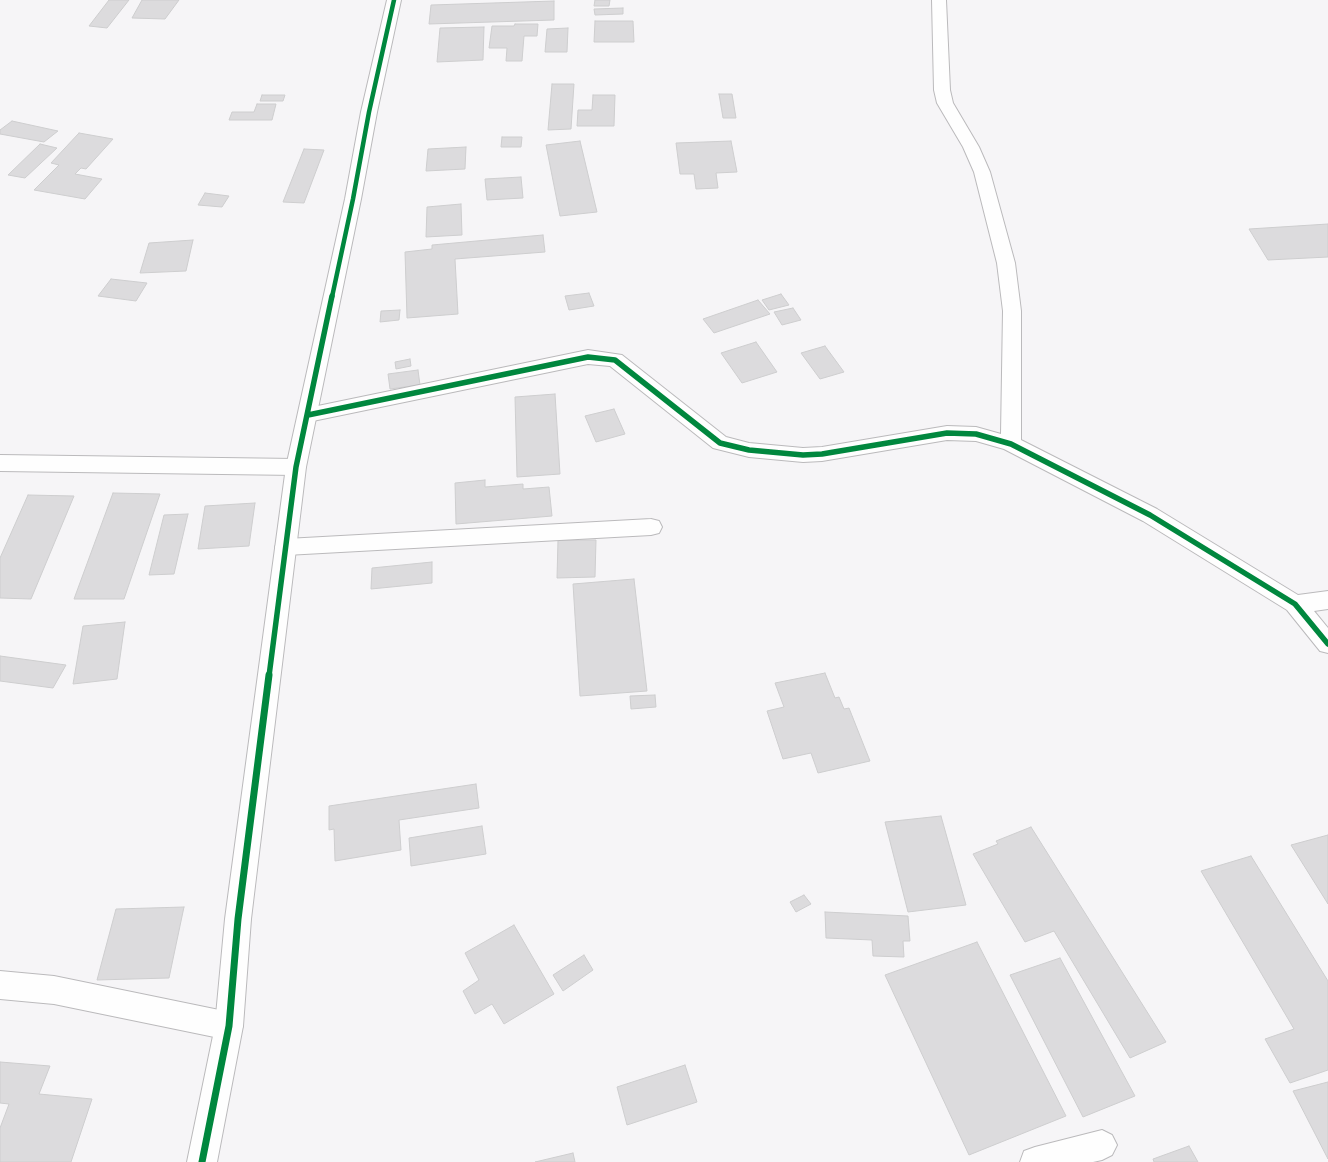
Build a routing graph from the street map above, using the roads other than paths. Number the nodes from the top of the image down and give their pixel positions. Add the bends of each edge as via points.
1 (394, 0) edge
2 (939, 0) edge
3 (308, 415) junction
4 (1011, 444) junction
5 (0, 463) edge
6 (296, 467) junction
7 (651, 526) dead end
8 (286, 547) junction
9 (1328, 600) edge
10 (1295, 604) junction
11 (1328, 644) edge
12 (0, 985) edge
13 (229, 1026) junction
14 (1102, 1145) dead end
15 (202, 1162) edge
16 (1035, 1162) edge

1 - 3 street
2 - 4 street via 942,90 945,104 971,147 982,172 1006,263 1012,311
3 - 4 street via 588,357 615,360 720,443 749,450 803,455 822,454 947,433 976,434
3 - 6 street
4 - 10 street via 1150,515
5 - 6 street
6 - 8 street
7 - 8 street
8 - 13 street via 238,919
9 - 10 street
10 - 11 street
12 - 13 street via 54,990
13 - 15 street
14 - 16 street

